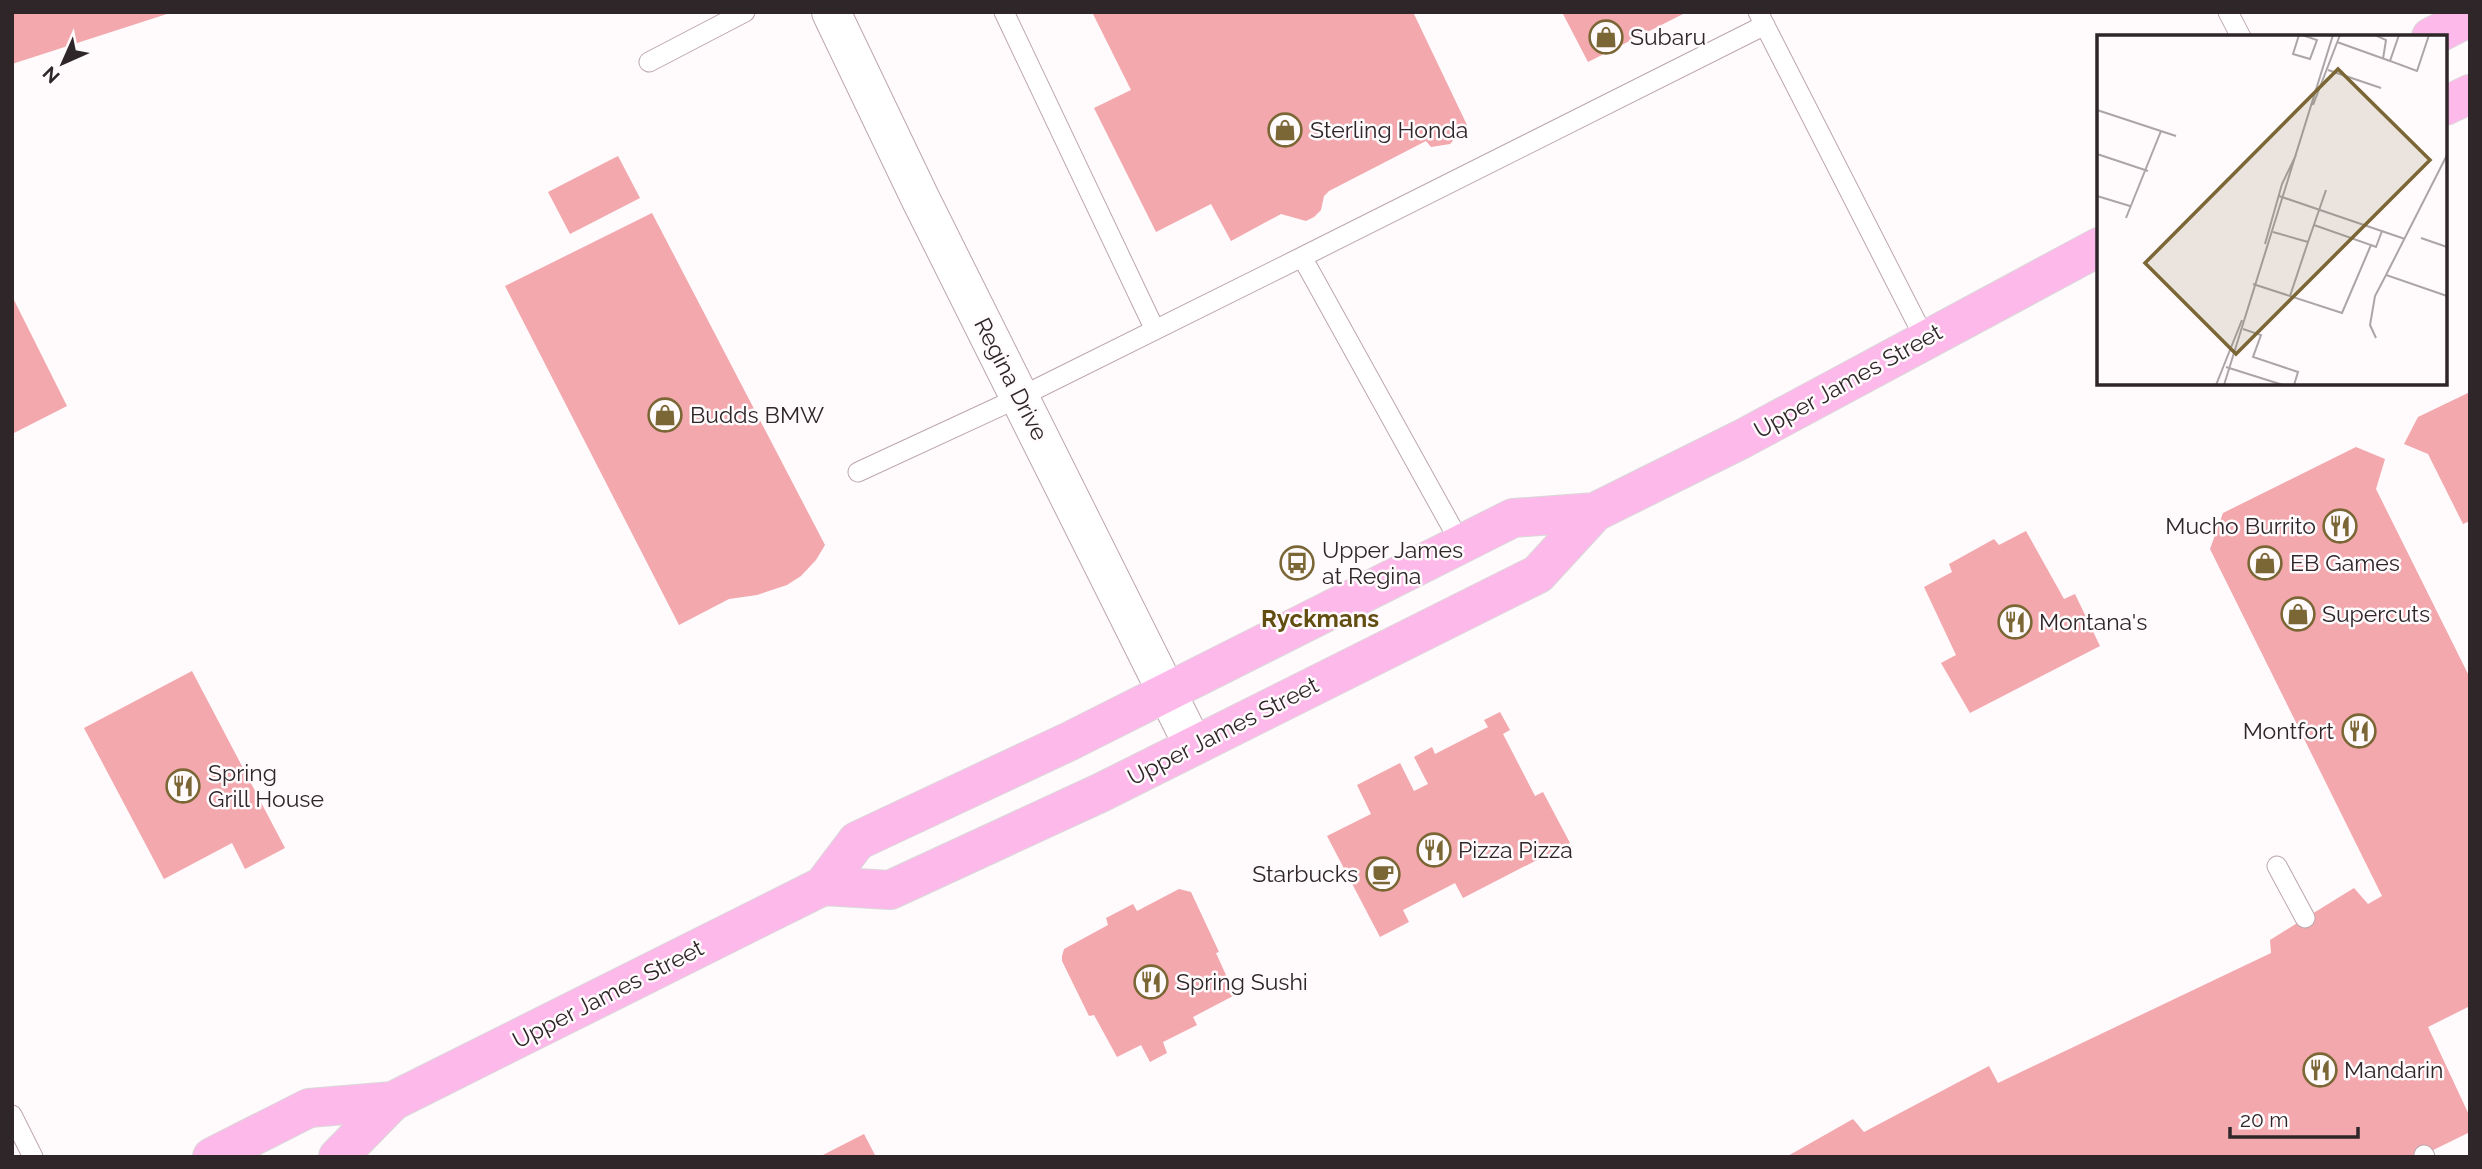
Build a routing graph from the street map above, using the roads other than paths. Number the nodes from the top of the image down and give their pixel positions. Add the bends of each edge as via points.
1 (745, 12) edge
2 (831, 12) edge
3 (1004, 12) edge
4 (2228, 12) edge
5 (2470, 17) edge
6 (1762, 19) edge
7 (2240, 35) edge
8 (2435, 35) edge
9 (649, 62) dead end
10 (2470, 94) edge
11 (2447, 105) edge
12 (2097, 248) edge
13 (1302, 257) junction
14 (1155, 330) junction
15 (1925, 339) junction
16 (1020, 397) junction
17 (858, 472) dead end
18 (1595, 512) junction
19 (1461, 544) junction
20 (1168, 692) junction
21 (1193, 745) junction
22 (2277, 866) dead end
23 (822, 886) junction
24 (2305, 918) dead end
25 (393, 1101) junction
26 (12, 1115) edge
27 (33, 1157) edge
28 (212, 1157) edge
29 (338, 1157) edge

1 - 9 lane
2 - 16 street, Regina Drive
3 - 14 lane
4 - 7 lane
5 - 8 main road
6 - 13 lane
6 - 15 lane
10 - 11 main road
12 - 15 main road, Upper James Street
13 - 14 lane
13 - 19 lane
14 - 16 lane
15 - 18 main road, Upper James Street via 1742,439
16 - 17 lane
16 - 20 street, Regina Drive
18 - 19 main road, Upper James Street via 1513,518
18 - 21 main road, Upper James Street via 1538,574
19 - 20 main road, Upper James Street
20 - 21 street, Regina Drive
20 - 23 main road, Upper James Street via 857,841
21 - 23 main road, Upper James Street via 890,890
22 - 24 lane
23 - 25 main road, Upper James Street
25 - 28 main road, Upper James Street via 309,1108
25 - 29 main road, Upper James Street
26 - 27 lane

